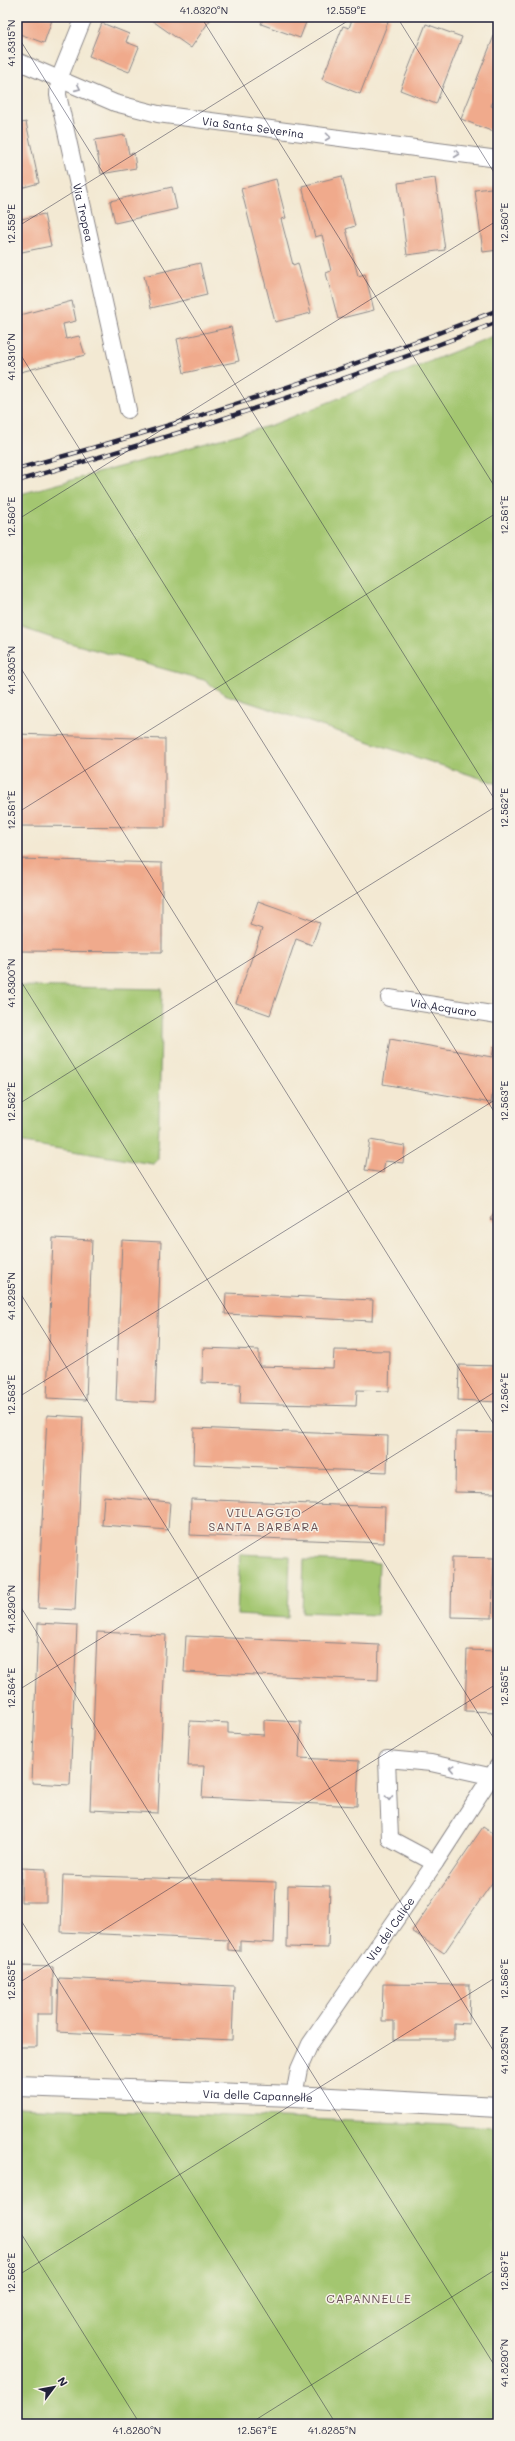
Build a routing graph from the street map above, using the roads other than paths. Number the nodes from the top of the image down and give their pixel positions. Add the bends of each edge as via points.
1 (84, 17) edge
2 (17, 61) edge
3 (59, 79) junction
4 (498, 159) edge
5 (128, 410) dead end
6 (389, 998) dead end
7 (498, 1015) edge
8 (495, 1774) edge
9 (435, 1863) junction
10 (17, 2086) edge
11 (294, 2096) junction
12 (498, 2107) edge

1 - 3 street, Via Tropea
2 - 3 street, Via Santa Severina
3 -> 4 street, Via Santa Severina via 115,104 158,114
3 - 5 street, Via Tropea via 61,108
6 - 7 street, Via Acquaro
8 - 9 street, Via del Calice
8 -> 9 street via 431,1763 387,1759 390,1838
9 - 11 street, Via del Calice via 310,2044 299,2069
10 - 11 street, Via delle Capannelle
11 - 12 street, Via delle Capannelle

